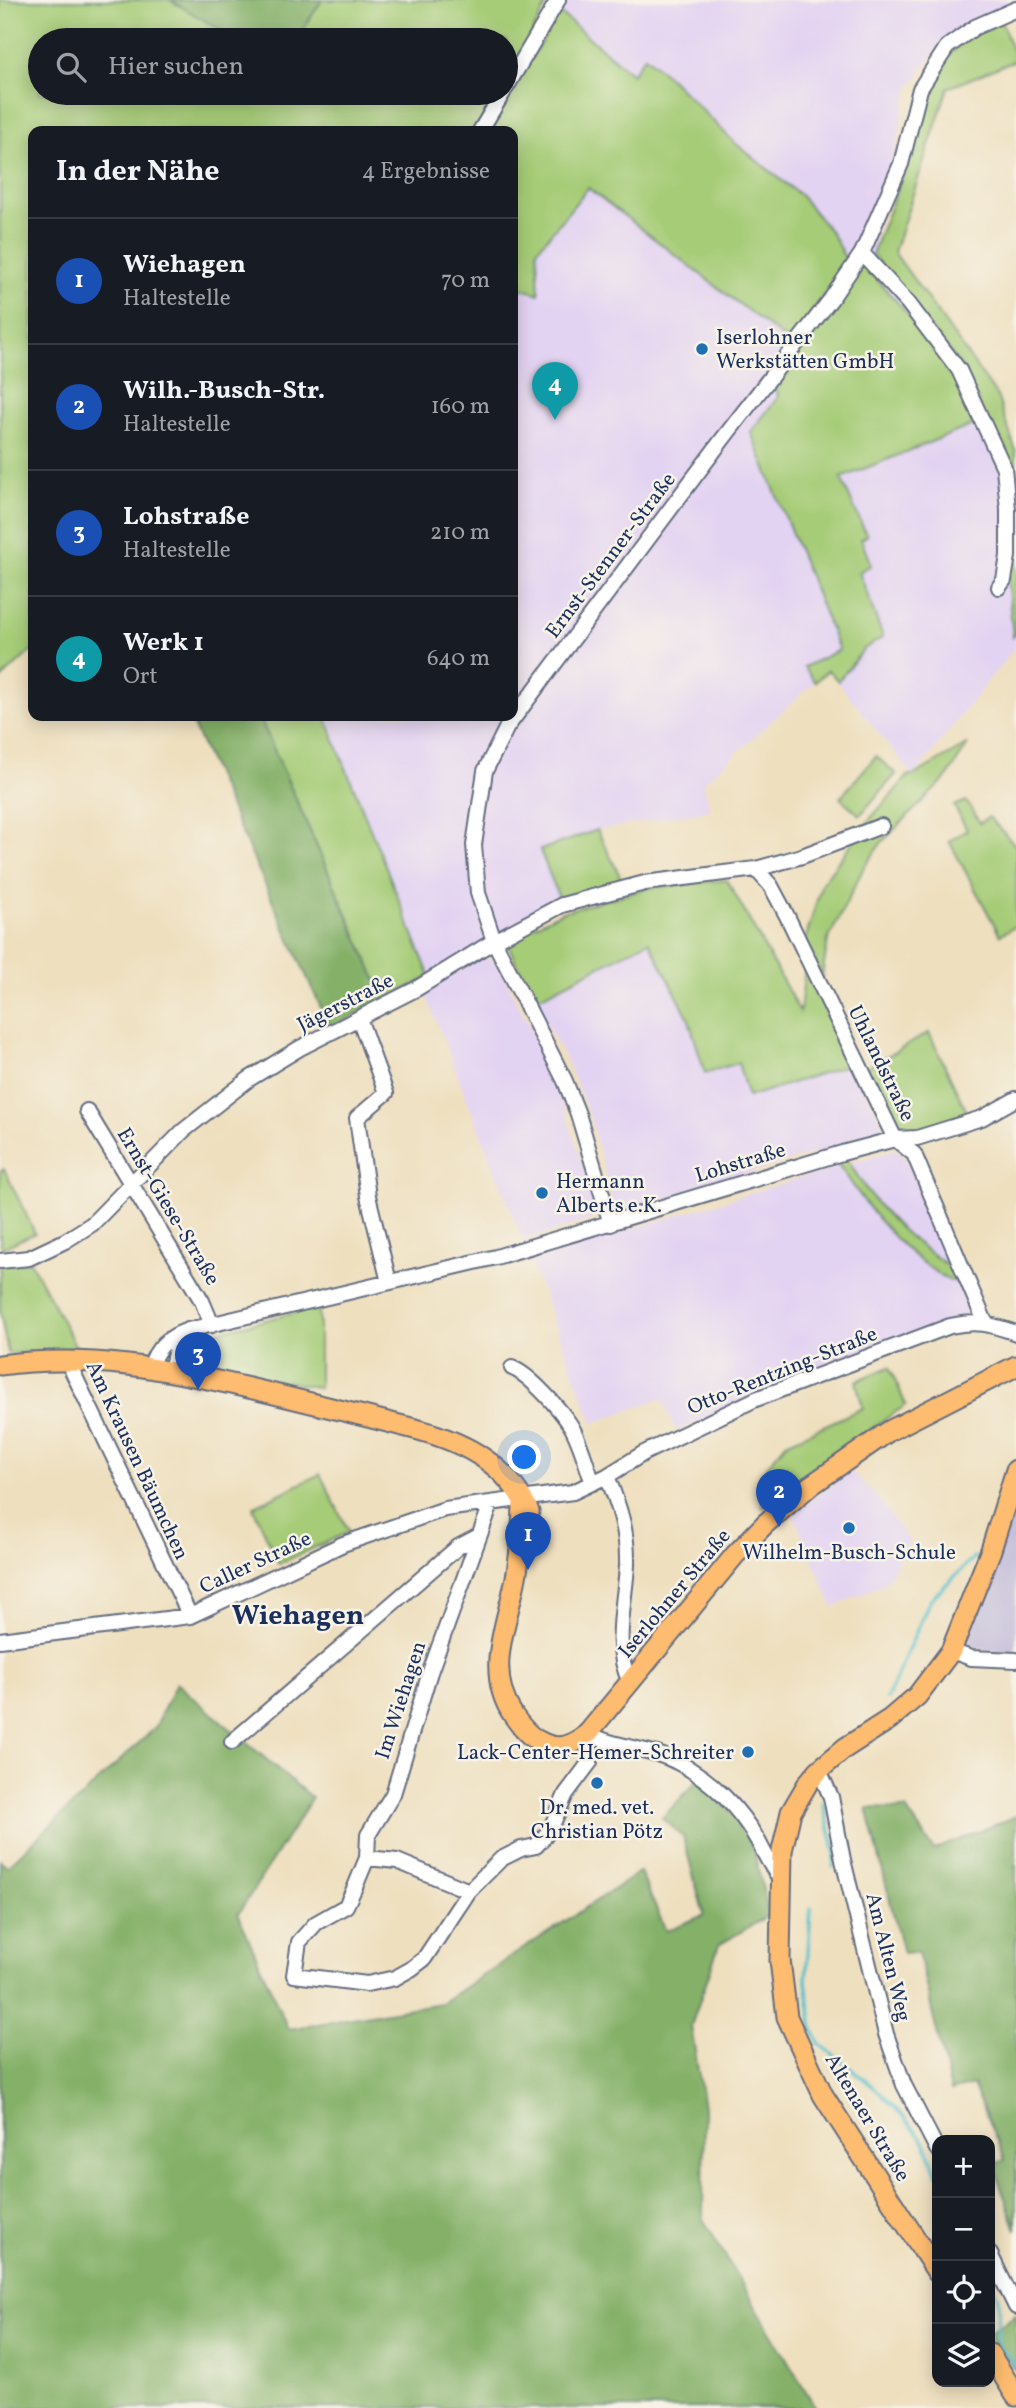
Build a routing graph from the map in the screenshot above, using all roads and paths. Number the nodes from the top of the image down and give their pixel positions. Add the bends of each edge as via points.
1 (558, 0) edge
2 (1016, 9) edge
3 (518, 68) edge
4 (496, 105) edge
5 (483, 126) edge
6 (862, 253) junction
7 (999, 587) dead end
8 (518, 714) edge
9 (512, 721) edge
10 (881, 826) dead end
11 (756, 869) junction
12 (494, 941) junction
13 (359, 1017) junction
14 (1016, 1099) edge
15 (87, 1111) dead end
16 (895, 1139) junction
17 (130, 1183) junction
18 (611, 1224) junction
19 (0, 1261) edge
20 (389, 1282) junction
21 (985, 1322) junction
22 (212, 1325) junction
23 (188, 1330) junction
24 (1016, 1333) edge
25 (67, 1360) junction
26 (0, 1365) edge
27 (1016, 1366) edge
28 (150, 1368) junction
29 (512, 1368) dead end
30 (171, 1371) junction
31 (1016, 1470) edge
32 (607, 1476) junction
33 (593, 1483) junction
34 (523, 1500) junction
35 (491, 1504) junction
36 (479, 1536) junction
37 (190, 1616) junction
38 (0, 1640) edge
39 (951, 1651) junction
40 (1016, 1660) edge
41 (629, 1682) junction
42 (588, 1733) junction
43 (232, 1742) dead end
44 (819, 1770) junction
45 (367, 1858) junction
46 (780, 1878) junction
47 (469, 1891) junction
48 (932, 2139) edge
49 (994, 2261) edge
50 (932, 2264) edge
51 (1016, 2307) edge
52 (995, 2362) edge
53 (1016, 2396) edge

1 - 3 street
2 - 6 street, Ernst-Stenner-Straße via 975,27 947,47 920,89 901,164
4 - 5 street
6 - 7 street via 908,303 959,370 1004,468 1009,556
6 - 8 street, Ernst-Stenner-Straße
9 - 12 street, Ernst-Stenner-Straße via 485,771 474,845 478,894
10 - 11 street, Jägerstraße
11 - 12 street, Jägerstraße via 645,883 562,905
11 - 16 street, Uhlandstraße via 787,916
12 - 13 street, Jägerstraße via 416,989
12 - 18 street, Ernst-Stenner-Straße via 565,1081
13 - 17 street, Jägerstraße via 249,1079 183,1131
13 - 20 street via 386,1093 357,1118 368,1196
14 - 16 street, Lohstraße via 982,1118 917,1138
15 - 17 street, Ernst-Giese-Straße
16 - 18 street, Lohstraße
16 - 21 street, Uhlandstraße via 914,1154
17 - 19 street, Jägerstraße via 92,1224 65,1241 29,1258
17 - 22 street, Ernst-Giese-Straße
18 - 20 street, Lohstraße
20 - 22 street, Lohstraße
21 - 24 street
21 - 32 street, Otto-Rentzing-Straße via 950,1326 756,1399 643,1453
22 - 23 street, Lohstraße
23 - 28 street, Lohstraße via 163,1344
23 - 30 street via 176,1349
25 - 26 main road
25 - 28 main road
25 - 37 street, Am Krausen Bäumchen
27 - 41 main road, Iserlohner Straße via 889,1431 807,1488 735,1555
28 - 30 main road
29 - 33 street via 540,1390 570,1426
30 - 34 main road via 454,1441 496,1467
31 - 39 main road, Altenaer Straße via 991,1550
32 - 33 street, Otto-Rentzing-Straße
32 - 41 street via 623,1514 627,1562 620,1656
33 - 34 street, Otto-Rentzing-Straße via 573,1492
34 - 35 street, Caller Straße
34 - 42 main road, Iserlohner Straße via 518,1565 498,1660 500,1684 506,1704 533,1738 568,1747
35 - 36 street, Im Wiehagen
35 - 37 street, Caller Straße via 445,1510 344,1544
36 - 43 street via 458,1547
36 - 45 street, Im Wiehagen via 429,1672 393,1794 368,1835
37 - 38 street, Caller Straße
39 - 40 street via 971,1658
39 - 44 main road, Altenaer Straße via 917,1696
41 - 42 main road, Iserlohner Straße
42 - 46 street via 679,1762 707,1781 738,1811
42 - 47 street via 590,1762 566,1794 550,1830 536,1846 501,1859
44 - 46 main road, Altenaer Straße via 791,1812
44 - 48 street, Am Alten Weg via 831,1797 886,2034 904,2085
45 - 47 street via 397,1861
45 - 47 street, Im Wiehagen via 346,1906 316,1923 299,1942 294,1975 367,1984 395,1978 424,1959
46 - 50 main road, Altenaer Straße via 780,1960 787,2017 823,2095
49 - 51 street
52 - 53 main road

